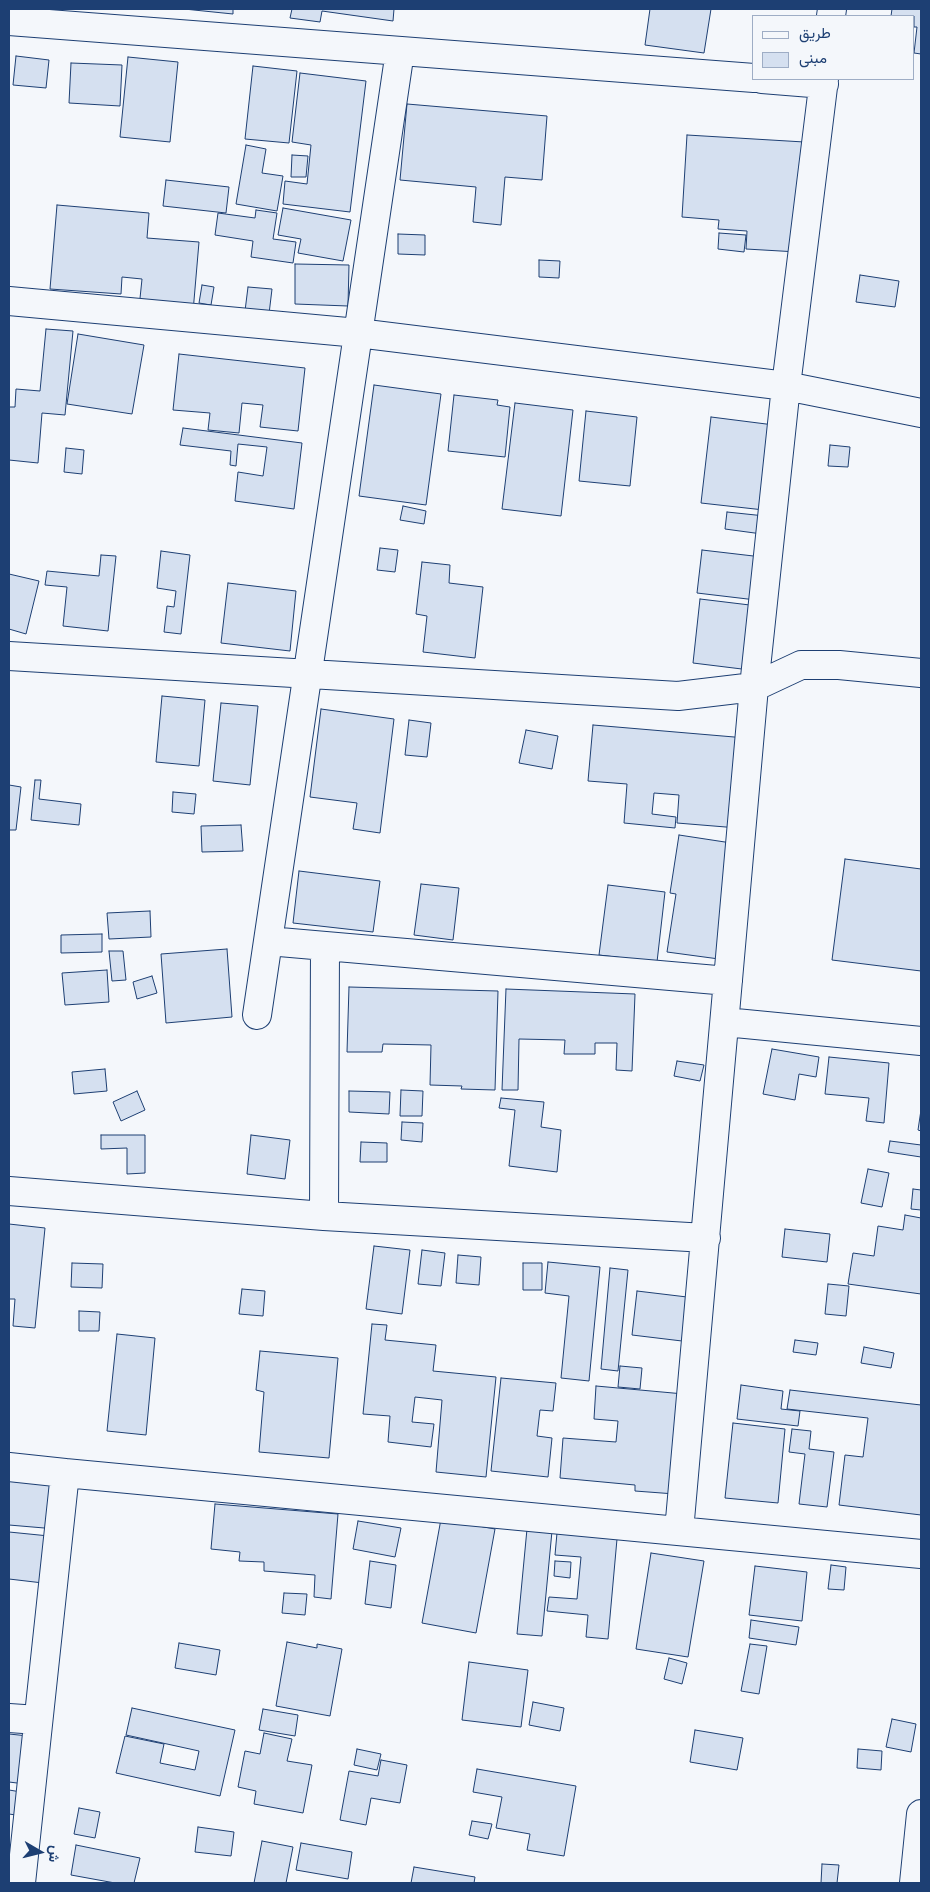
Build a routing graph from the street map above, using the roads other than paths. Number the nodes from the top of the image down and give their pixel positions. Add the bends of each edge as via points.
1 (9, 21) edge
2 (400, 51) junction
3 (752, 78) edge
4 (793, 80) edge
5 (824, 81) edge
6 (9, 301) edge
7 (358, 333) junction
8 (786, 386) junction
9 (921, 413) edge
10 (9, 656) edge
11 (308, 673) junction
12 (921, 673) edge
13 (754, 687) junction
14 (268, 941) junction
15 (325, 946) junction
16 (728, 982) junction
17 (258, 1015) dead end
18 (725, 1022) junction
19 (921, 1042) edge
20 (9, 1191) edge
21 (324, 1216) junction
22 (706, 1238) junction
23 (9, 1466) edge
24 (65, 1473) junction
25 (679, 1531) junction
26 (921, 1554) edge
27 (9, 1718) edge
28 (38, 1720) junction
29 (921, 1814) edge
30 (21, 1883) edge
31 (914, 1883) edge

1 - 2 street
2 - 3 street
2 - 7 street
4 - 5 street
5 - 8 street
6 - 7 street
7 - 8 street
7 - 11 street
8 - 9 street
8 - 13 street
10 - 11 street
11 - 13 street via 678,696
11 - 14 street
12 - 13 street via 839,665 800,665
13 - 16 street
14 - 15 street
14 - 17 street
15 - 16 street
15 - 21 street
16 - 18 street
18 - 19 street
18 - 22 street
20 - 21 street
21 - 22 street
22 - 25 street
23 - 24 street
24 - 25 street
24 - 28 street
25 - 26 street
27 - 28 street
28 - 30 street
29 - 31 street

